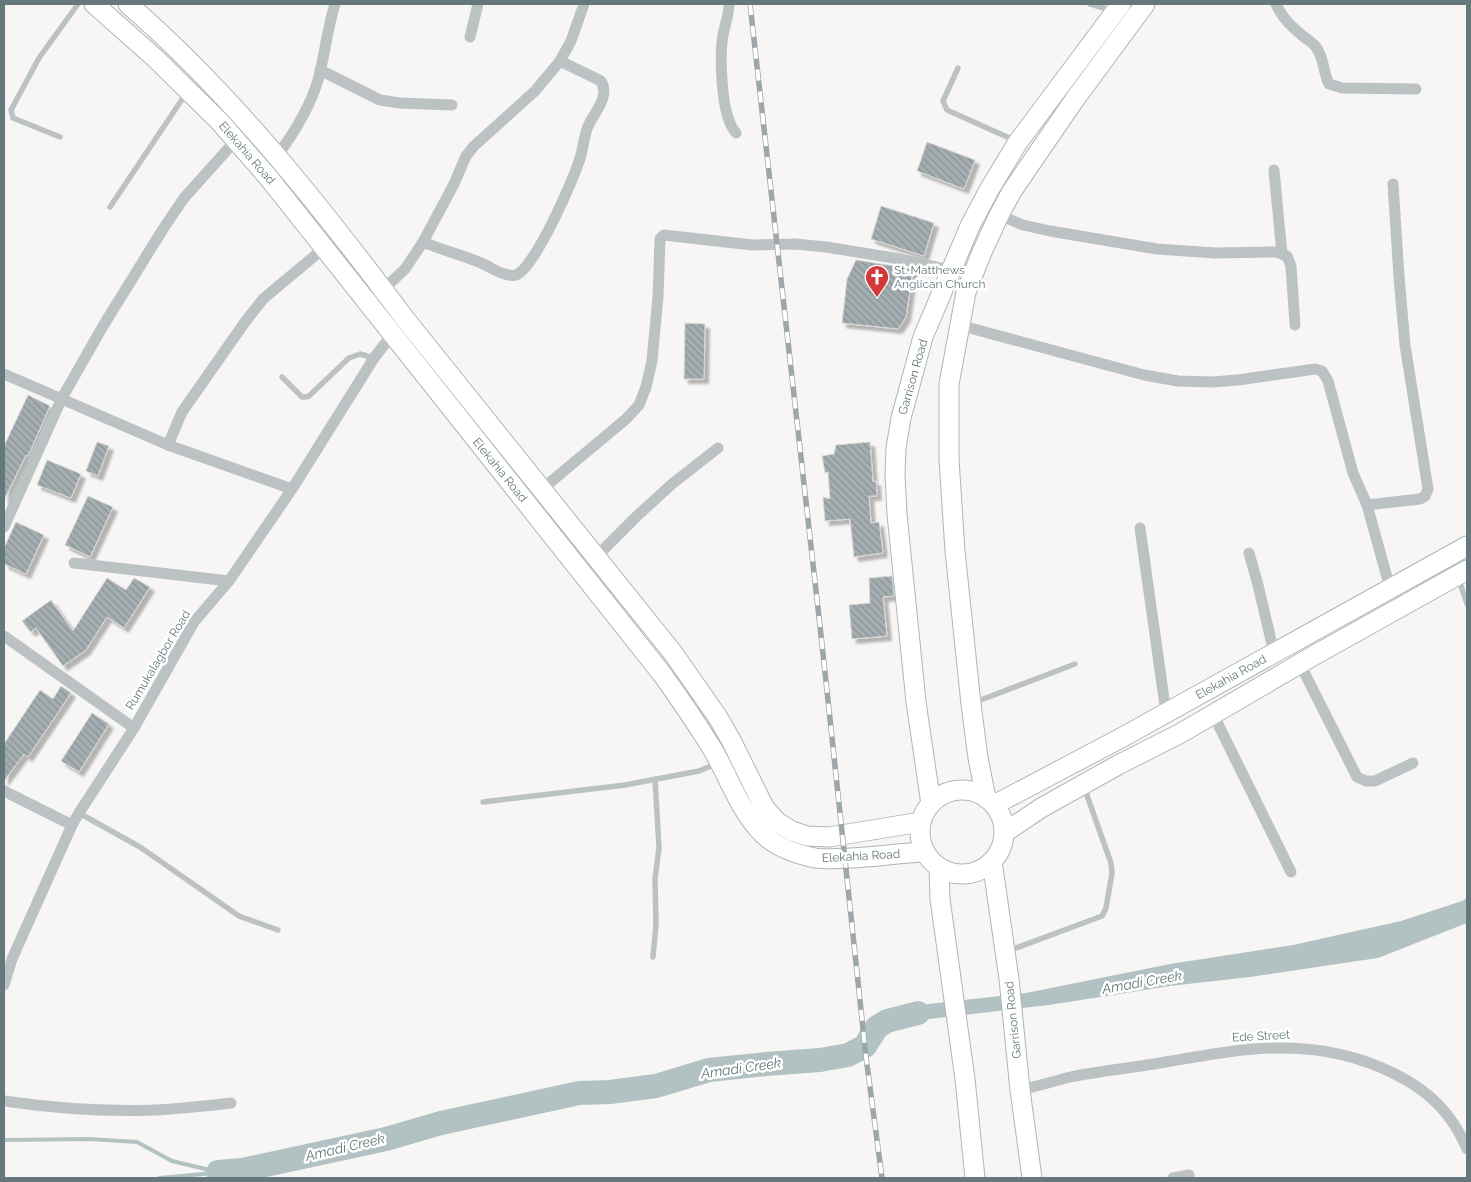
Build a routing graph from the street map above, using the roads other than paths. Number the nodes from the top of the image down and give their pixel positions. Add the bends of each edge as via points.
1 (78, 4) edge
2 (94, 4) edge
3 (128, 4) edge
4 (335, 4) edge
5 (478, 4) edge
6 (584, 4) edge
7 (729, 4) edge
8 (1090, 4) edge
9 (1145, 4) edge
10 (1276, 4) edge
11 (1118, 7) edge
12 (470, 37) dead end
13 (560, 61) junction
14 (958, 68) dead end
15 (320, 70) junction
16 (1416, 89) dead end
17 (188, 90) junction
18 (452, 105) dead end
19 (736, 133) dead end
20 (60, 137) dead end
21 (236, 140) junction
22 (1018, 142) junction
23 (277, 156) junction
24 (1274, 170) dead end
25 (1394, 184) dead end
26 (110, 206) dead end
27 (999, 215) junction
28 (423, 242) junction
29 (324, 248) junction
30 (1282, 254) junction
31 (950, 270) junction
32 (383, 289) junction
33 (368, 304) junction
34 (406, 320) junction
35 (959, 325) junction
36 (1295, 325) dead end
37 (392, 334) junction
38 (374, 358) junction
39 (4, 374) edge
40 (282, 377) dead end
41 (62, 398) junction
42 (168, 445) junction
43 (718, 448) dead end
44 (292, 489) junction
45 (541, 490) junction
46 (1367, 505) junction
47 (4, 527) edge
48 (1140, 528) dead end
49 (1467, 546) edge
50 (1249, 553) dead end
51 (596, 557) junction
52 (74, 564) dead end
53 (1462, 573) edge
54 (229, 581) junction
55 (1390, 588) junction
56 (1467, 604) edge
57 (4, 636) edge
58 (1274, 653) junction
59 (1075, 664) dead end
60 (1300, 664) junction
61 (971, 704) junction
62 (1166, 713) junction
63 (1213, 714) junction
64 (134, 728) junction
65 (720, 762) junction
66 (1413, 763) dead end
67 (655, 779) junction
68 (1083, 785) junction
69 (4, 791) edge
70 (990, 801) junction
71 (482, 802) dead end
72 (930, 804) junction
73 (79, 813) junction
74 (921, 822) junction
75 (72, 825) junction
76 (1004, 833) junction
77 (925, 852) junction
78 (992, 861) junction
79 (939, 867) junction
80 (1291, 872) dead end
81 (278, 930) dead end
82 (1005, 952) junction
83 (653, 957) dead end
84 (8, 958) edge
85 (4, 985) edge
86 (1020, 1090) junction
87 (4, 1101) edge
88 (231, 1104) dead end
89 (1467, 1149) edge
90 (1189, 1176) dead end
91 (976, 1178) edge
92 (1032, 1178) edge
93 (1173, 1178) edge

1 - 20 lane via 39,58 11,110 13,118
2 - 17 main road, Elekahia Road
3 - 23 main road, Elekahia Road via 180,52
4 - 15 street
5 - 12 street
6 - 13 street
7 - 19 street via 721,59 728,119
8 - 11 lane
9 - 27 main road via 1038,152
10 - 16 street via 1288,22 1320,52 1329,84 1342,88
11 - 22 main road, Garrison Road
13 - 28 street via 535,91 466,156
13 - 28 street via 601,81 604,90 601,104 589,122 563,203 525,267 516,275 506,275
14 - 22 lane via 942,101 947,110
15 - 18 street via 380,100
15 - 23 street via 307,107
17 - 21 main road, Elekahia Road
17 - 26 lane
21 - 29 main road, Elekahia Road
21 - 41 street via 184,198 163,229
22 - 31 main road, Garrison Road via 989,190
23 - 32 main road, Elekahia Road
24 - 30 street
25 - 46 street via 1405,346 1428,489 1420,499
27 - 30 street via 1041,229 1157,249
27 - 35 main road via 966,292
28 - 32 street via 405,269
29 - 33 main road, Elekahia Road
29 - 42 street via 263,299 182,412
30 - 36 street via 1287,256 1291,266
31 - 45 street via 826,247 752,245 664,236 660,239 652,361 639,405
31 - 72 main road, Garrison Road via 923,337 896,448 897,514
32 - 33 street
32 - 34 main road, Elekahia Road
33 - 37 main road, Elekahia Road
34 - 37 street, Rumukalagbor Road
34 - 45 main road, Elekahia Road
35 - 46 street via 1144,375 1178,381 1212,382 1319,370 1328,381 1353,473
35 - 61 main road via 949,384 949,459
37 - 38 street, Rumukalagbor Road
37 - 65 main road, Elekahia Road via 662,674
38 - 40 lane via 360,354 349,358 310,396 302,397
38 - 44 street, Rumukalagbor Road
39 - 41 street
41 - 42 street
41 - 47 street
42 - 44 street
43 - 51 street via 636,516
44 - 54 street, Rumukalagbor Road
45 - 51 main road, Elekahia Road
46 - 55 street
48 - 62 street
49 - 55 main road, Elekahia Road
50 - 58 street
51 - 74 main road, Elekahia Road via 696,685 731,740 764,807 777,822 792,832 829,837
52 - 54 street
53 - 56 lane
53 - 60 main road, Elekahia Road
54 - 64 street, Rumukalagbor Road via 194,622
55 - 58 main road, Elekahia Road
57 - 64 street
58 - 62 main road, Elekahia Road
59 - 61 lane
60 - 63 main road, Elekahia Road
60 - 66 street via 1357,777 1375,781
61 - 70 main road via 978,758
62 - 70 main road, Elekahia Road via 1061,771
63 - 68 main road, Elekahia Road
63 - 80 street
64 - 73 street, Rumukalagbor Road
65 - 67 lane via 699,771
65 - 77 main road, Elekahia Road via 754,824 782,848 817,858
67 - 71 lane
67 - 83 lane via 659,848
68 - 76 main road, Elekahia Road
68 - 82 lane via 1111,863 1106,908 1102,916
69 - 75 street
70 - 72 main road via 977,793 957,790 938,797
70 - 76 main road via 1000,813
72 - 74 main road
73 - 75 street, Rumukalagbor Road
73 - 81 lane via 140,847 239,916
74 - 77 main road
75 - 84 street, Rumukalagbor Road
76 - 78 main road
77 - 79 main road
78 - 79 main road via 980,870 965,874
78 - 82 main road, Garrison Road
79 - 91 main road via 940,899
82 - 86 main road, Garrison Road
84 - 85 street, Rumukalagbor Road
86 - 89 street, Ede Street via 1076,1076 1251,1048 1332,1051 1364,1060 1413,1083 1434,1099 1453,1122
86 - 92 main road, Garrison Road
87 - 88 street via 92,1109 154,1110
90 - 93 street

